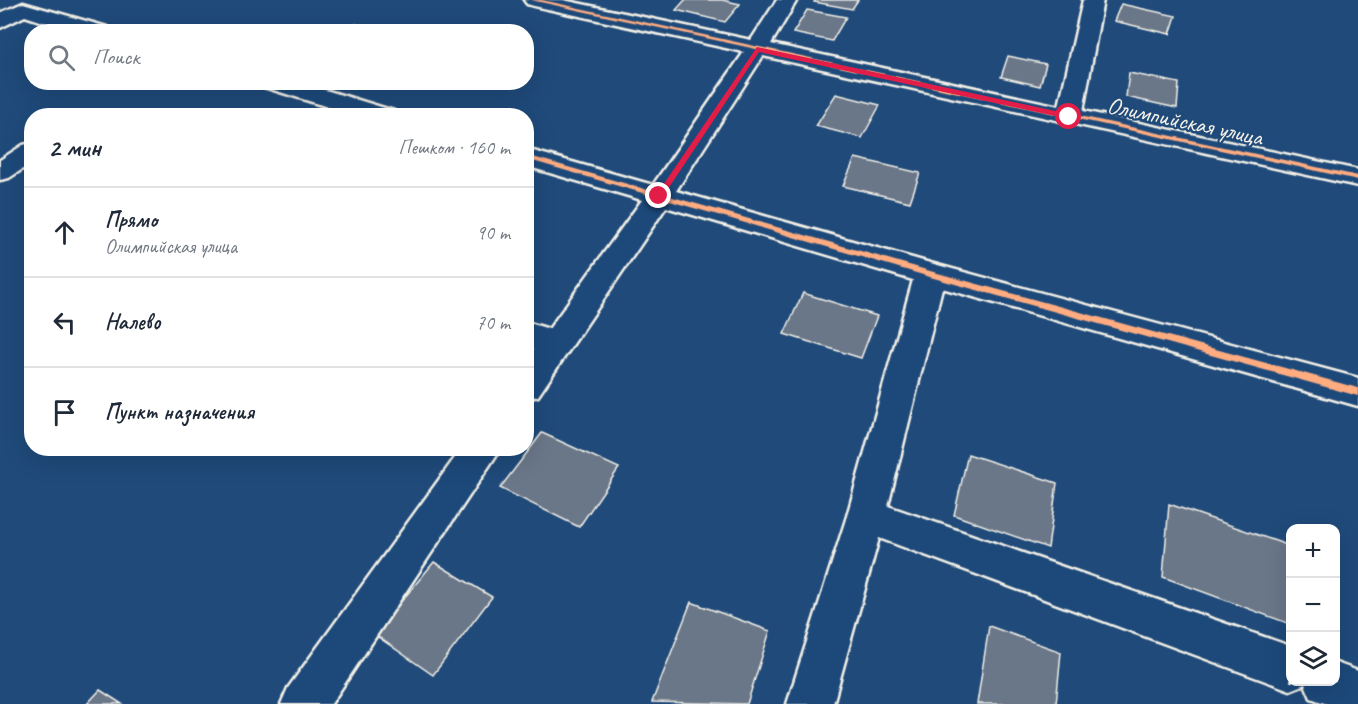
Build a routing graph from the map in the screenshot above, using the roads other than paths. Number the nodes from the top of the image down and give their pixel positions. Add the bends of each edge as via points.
1 (534, 0) edge
2 (787, 0) edge
3 (1093, 0) edge
4 (0, 22) edge
5 (73, 24) edge
6 (757, 49) junction
7 (299, 90) edge
8 (358, 108) edge
9 (1069, 117) junction
10 (24, 156) edge
11 (534, 159) edge
12 (0, 172) edge
13 (1331, 172) junction
14 (1358, 178) edge
15 (1358, 188) edge
16 (659, 196) junction
17 (930, 274) junction
18 (541, 339) edge
19 (534, 361) edge
20 (1358, 392) edge
21 (477, 456) edge
22 (866, 516) junction
23 (1286, 667) edge
24 (1340, 686) edge
25 (1358, 693) edge
26 (304, 704) edge
27 (810, 704) edge

1 - 6 street, Олимпийская улица
2 - 6 street
3 - 9 street
4 - 5 street via 23,9
6 - 9 street, Олимпийская улица
6 - 16 street
7 - 8 street
9 - 13 street, Олимпийская улица
10 - 12 street
11 - 16 street
13 - 14 street, Олимпийская улица
13 - 15 street
16 - 17 street
16 - 18 street
17 - 20 street
17 - 22 street
18 - 19 street
21 - 26 street
22 - 23 street
22 - 27 street
24 - 25 street

